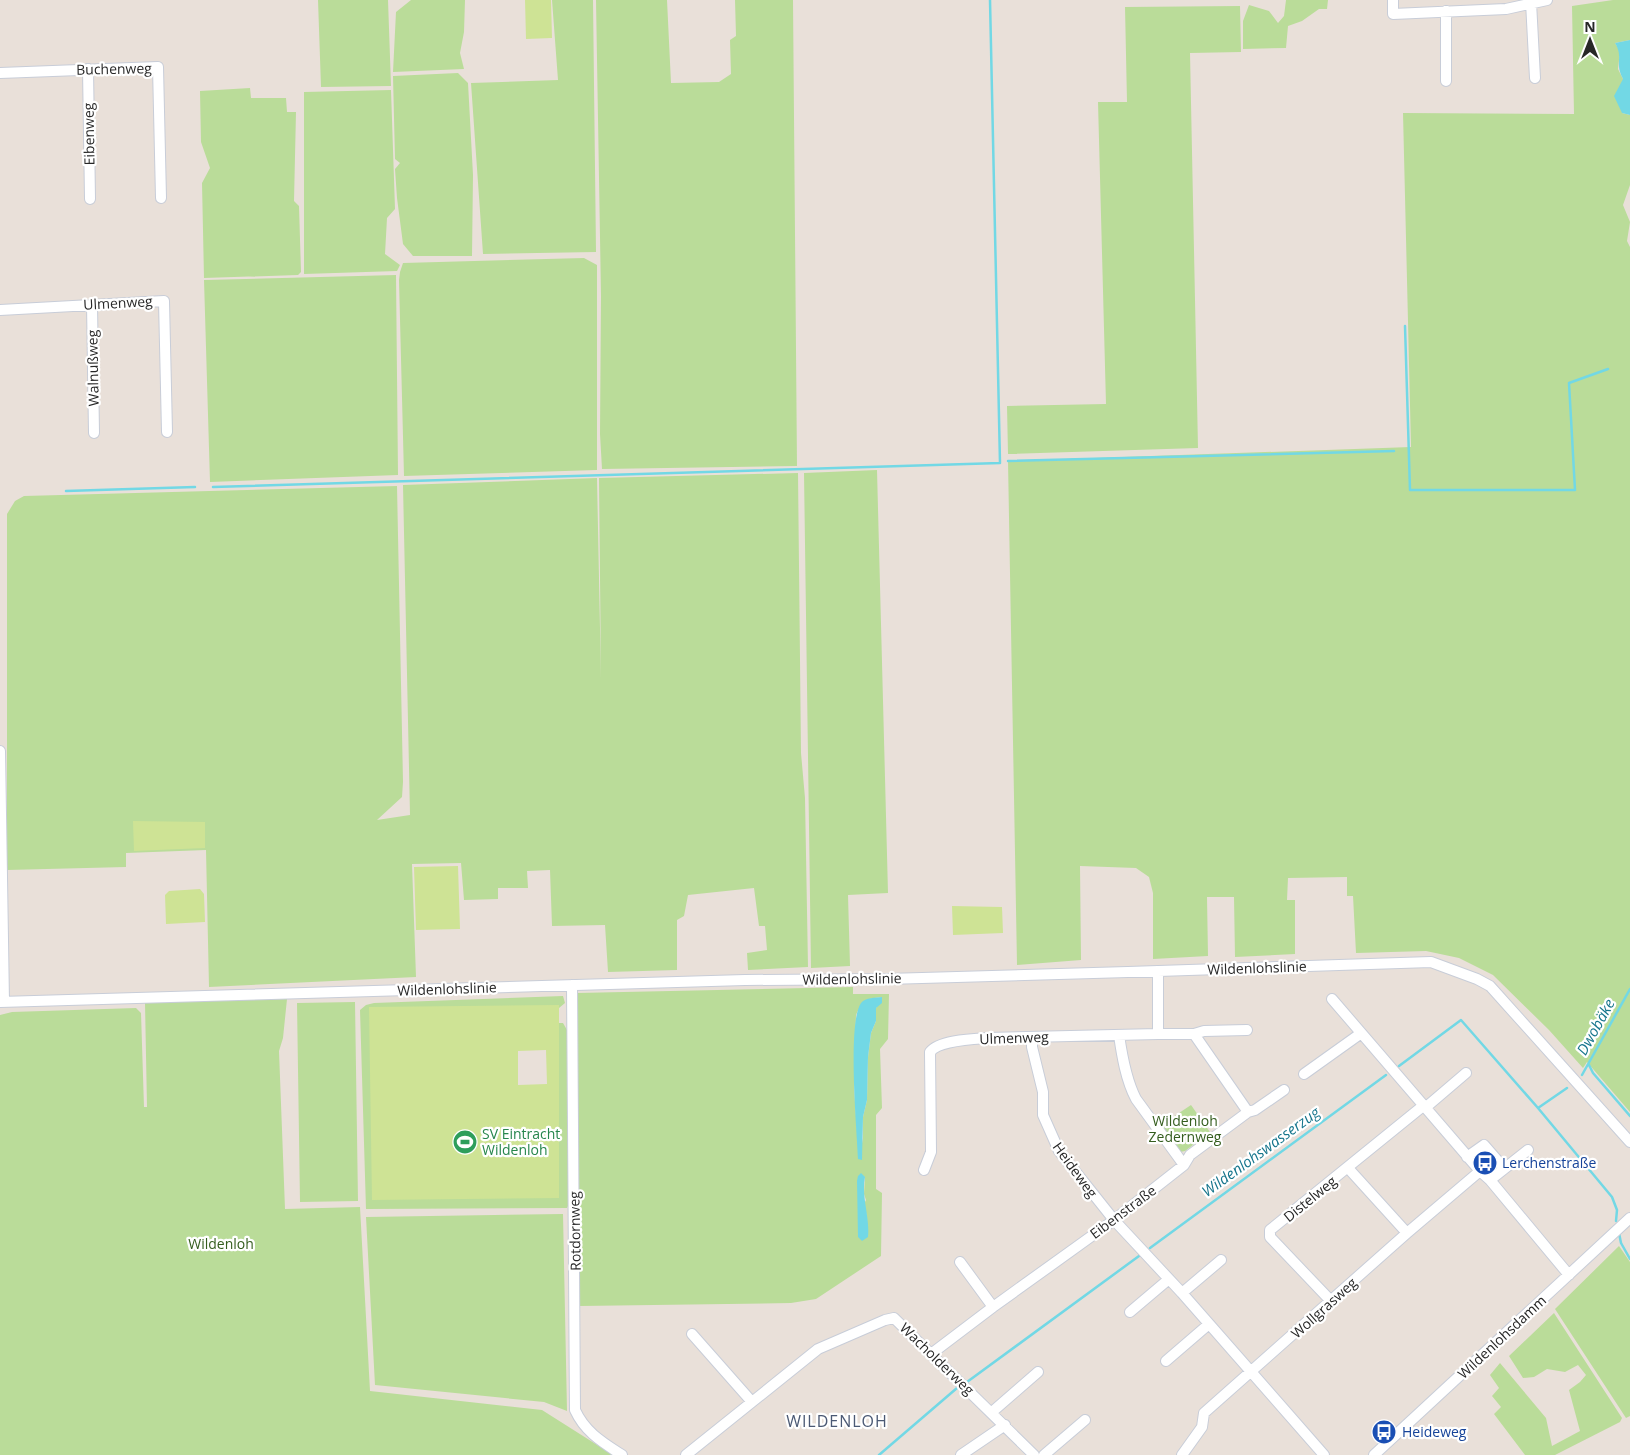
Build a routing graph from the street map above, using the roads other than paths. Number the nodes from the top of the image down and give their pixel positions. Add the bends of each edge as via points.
1 (1393, 0) edge
2 (1547, 0) edge
3 (1531, 2) junction
4 (1446, 11) junction
5 (88, 69) junction
6 (0, 72) edge
7 (1536, 78) dead end
8 (1446, 81) dead end
9 (161, 198) dead end
10 (90, 199) dead end
11 (92, 304) junction
12 (0, 310) edge
13 (167, 432) dead end
14 (94, 433) dead end
15 (0, 751) edge
16 (1, 847) edge
17 (1158, 971) junction
18 (572, 985) junction
19 (1332, 999) dead end
20 (2, 1002) edge
21 (1247, 1030) dead end
22 (1158, 1034) junction
23 (1194, 1034) junction
24 (1360, 1034) junction
25 (1119, 1035) junction
26 (1032, 1037) junction
27 (1466, 1073) dead end
28 (1304, 1074) dead end
29 (1284, 1090) dead end
30 (1424, 1107) junction
31 (1248, 1112) junction
32 (1630, 1142) edge
33 (1528, 1150) dead end
34 (1467, 1156) junction
35 (1184, 1165) junction
36 (1348, 1168) junction
37 (1504, 1168) junction
38 (924, 1170) dead end
39 (1480, 1171) junction
40 (1490, 1180) junction
41 (1630, 1218) edge
42 (1114, 1220) junction
43 (1407, 1233) junction
44 (1221, 1260) dead end
45 (960, 1262) dead end
46 (1569, 1275) junction
47 (1168, 1279) junction
48 (1182, 1292) junction
49 (1331, 1302) junction
50 (993, 1307) junction
51 (1130, 1312) dead end
52 (1209, 1324) junction
53 (692, 1334) dead end
54 (931, 1354) junction
55 (1166, 1361) dead end
56 (1038, 1372) dead end
57 (1251, 1373) junction
58 (752, 1402) junction
59 (992, 1412) junction
60 (1085, 1420) dead end
61 (1005, 1425) junction
62 (622, 1455) edge
63 (686, 1455) edge
64 (961, 1455) edge
65 (1034, 1455) edge
66 (1044, 1455) edge
67 (1182, 1455) edge
68 (1324, 1455) edge
69 (1374, 1455) edge

1 - 4 street via 1393,14
2 - 3 street
3 - 4 street via 1506,9
3 - 7 street
4 - 8 street
5 - 6 street, Buchenweg
5 - 9 street, Buchenweg via 158,67
5 - 10 street, Eibenweg
11 - 12 street, Ulmenweg
11 - 13 street, Ulmenweg via 164,301
11 - 14 street, Walnußweg
15 - 16 street
16 - 20 street
17 - 18 street, Wildenlohslinie
17 - 22 street
17 - 32 street, Wildenlohslinie via 1415,962 1431,962 1453,969 1490,986
18 - 20 street, Wildenlohslinie
18 - 62 street, Rotdornweg via 575,1410 594,1436
19 - 24 street
21 - 23 street
22 - 23 street
22 - 25 street, Ulmenweg
23 - 31 street
24 - 28 street
24 - 30 street
25 - 26 street, Ulmenweg
25 - 35 street via 1131,1090
26 - 38 street, Ulmenweg via 966,1039 934,1047 930,1052 931,1152
26 - 42 street, Heideweg via 1043,1092 1044,1115 1051,1136 1059,1151
27 - 30 street
29 - 31 street, Eibenstraße
30 - 34 street
30 - 36 street, Distelweg
31 - 35 street, Eibenstraße via 1190,1155
33 - 37 street
34 - 37 street via 1484,1145
34 - 39 street
35 - 42 street, Eibenstraße
36 - 43 street
36 - 49 street, Distelweg via 1270,1230 1270,1237
37 - 40 street
39 - 40 street
39 - 43 street, Wollgrasweg
40 - 46 street
41 - 46 street, Wildenlohsdamm
42 - 47 street, Heideweg
42 - 50 street, Eibenstraße
43 - 49 street, Wollgrasweg
44 - 48 street
45 - 50 street
46 - 69 street, Wildenlohsdamm
47 - 48 street, Heideweg
47 - 51 street
48 - 52 street, Heideweg
49 - 57 street, Wollgrasweg
50 - 54 street, Eibenstraße
52 - 55 street
52 - 57 street, Heideweg
53 - 58 street
54 - 58 street, Wacholderweg via 894,1318 884,1320 818,1349
54 - 59 street, Wacholderweg
56 - 59 street
57 - 67 street, Wollgrasweg via 1204,1413 1202,1427
57 - 68 street, Heideweg
58 - 63 street, Wacholderweg
59 - 61 street, Wacholderweg
60 - 66 street
61 - 64 street
61 - 65 street, Wacholderweg

